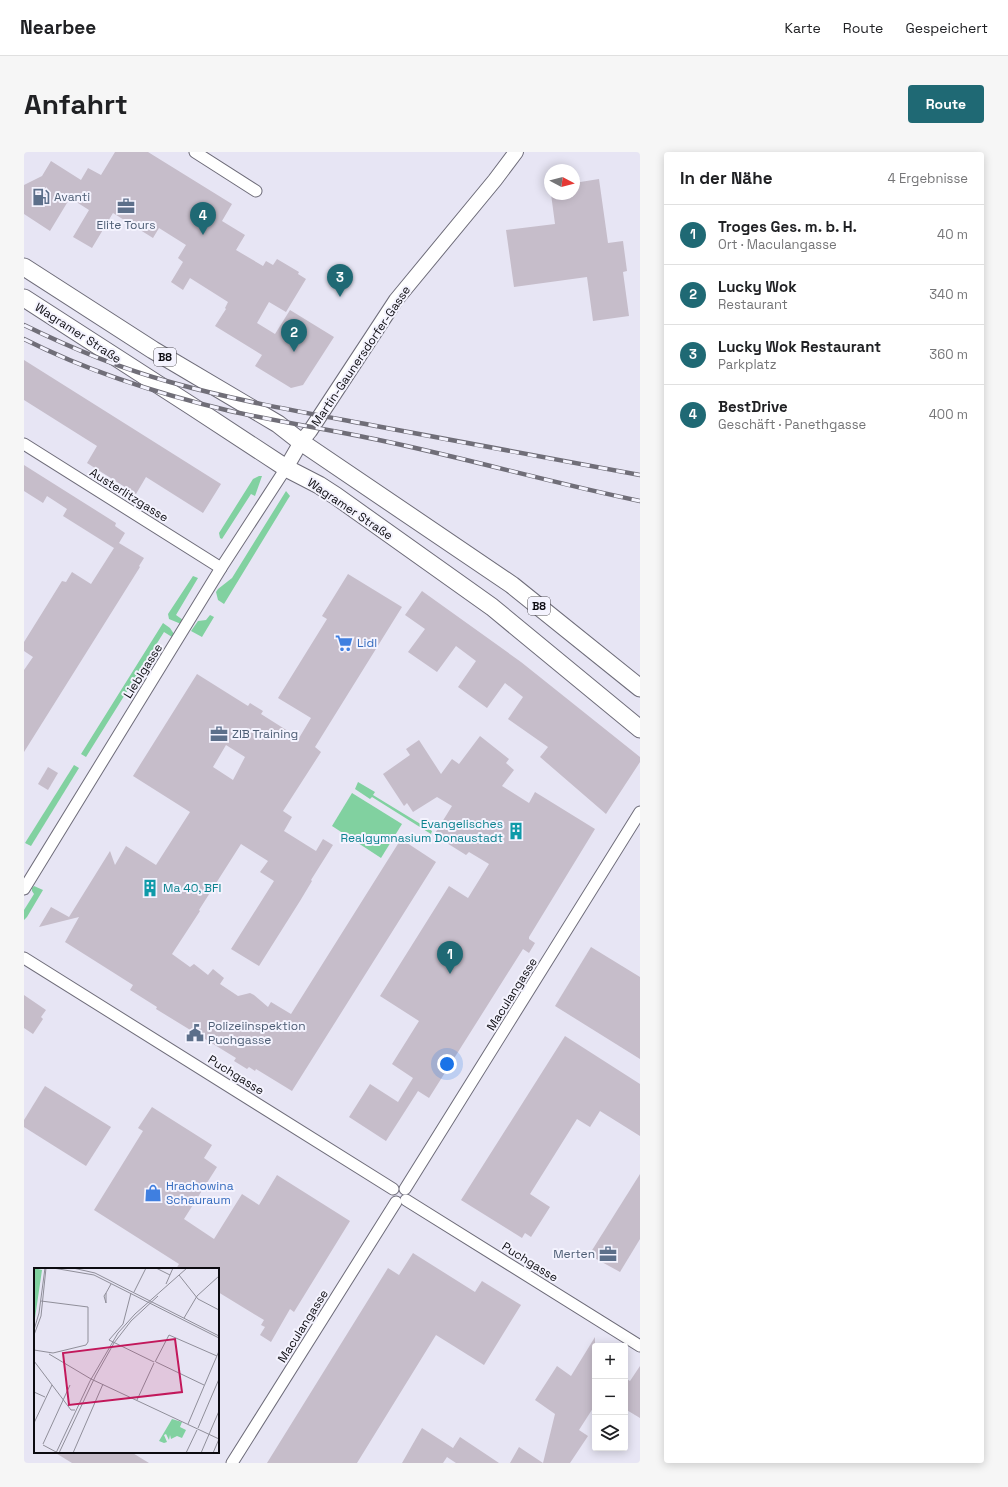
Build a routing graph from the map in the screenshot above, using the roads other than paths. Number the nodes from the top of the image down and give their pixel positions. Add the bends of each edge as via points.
1 (195, 152) edge
2 (516, 152) edge
3 (256, 191) dead end
4 (24, 267) edge
5 (24, 298) edge
6 (301, 442) junction
7 (24, 444) edge
8 (286, 468) junction
9 (221, 568) junction
10 (640, 688) edge
11 (640, 729) edge
12 (640, 812) edge
13 (24, 889) edge
14 (24, 958) edge
15 (405, 1188) junction
16 (394, 1189) junction
17 (401, 1201) junction
18 (640, 1346) edge
19 (232, 1463) edge

1 - 3 street
2 - 6 street, Martin-Gaunersdorfer-Gasse via 396,300
4 - 6 main road, B8 via 153,350 278,424
5 - 8 main road, Wagramer Straße / B8
6 - 8 street, Martin-Gaunersdorfer-Gasse
6 - 10 main road, B8 via 512,585
7 - 9 street, Austerlitzgasse
8 - 9 street, Lieblgasse
8 - 11 main road, Wagramer Straße / B8 via 336,496 492,607
9 - 13 street, Lieblgasse
12 - 15 street, Maculangasse
14 - 16 street, Puchgasse
15 - 16 street via 400,1186
15 - 17 street via 408,1194
16 - 17 street via 392,1198
17 - 18 street, Puchgasse
17 - 19 street, Maculangasse

